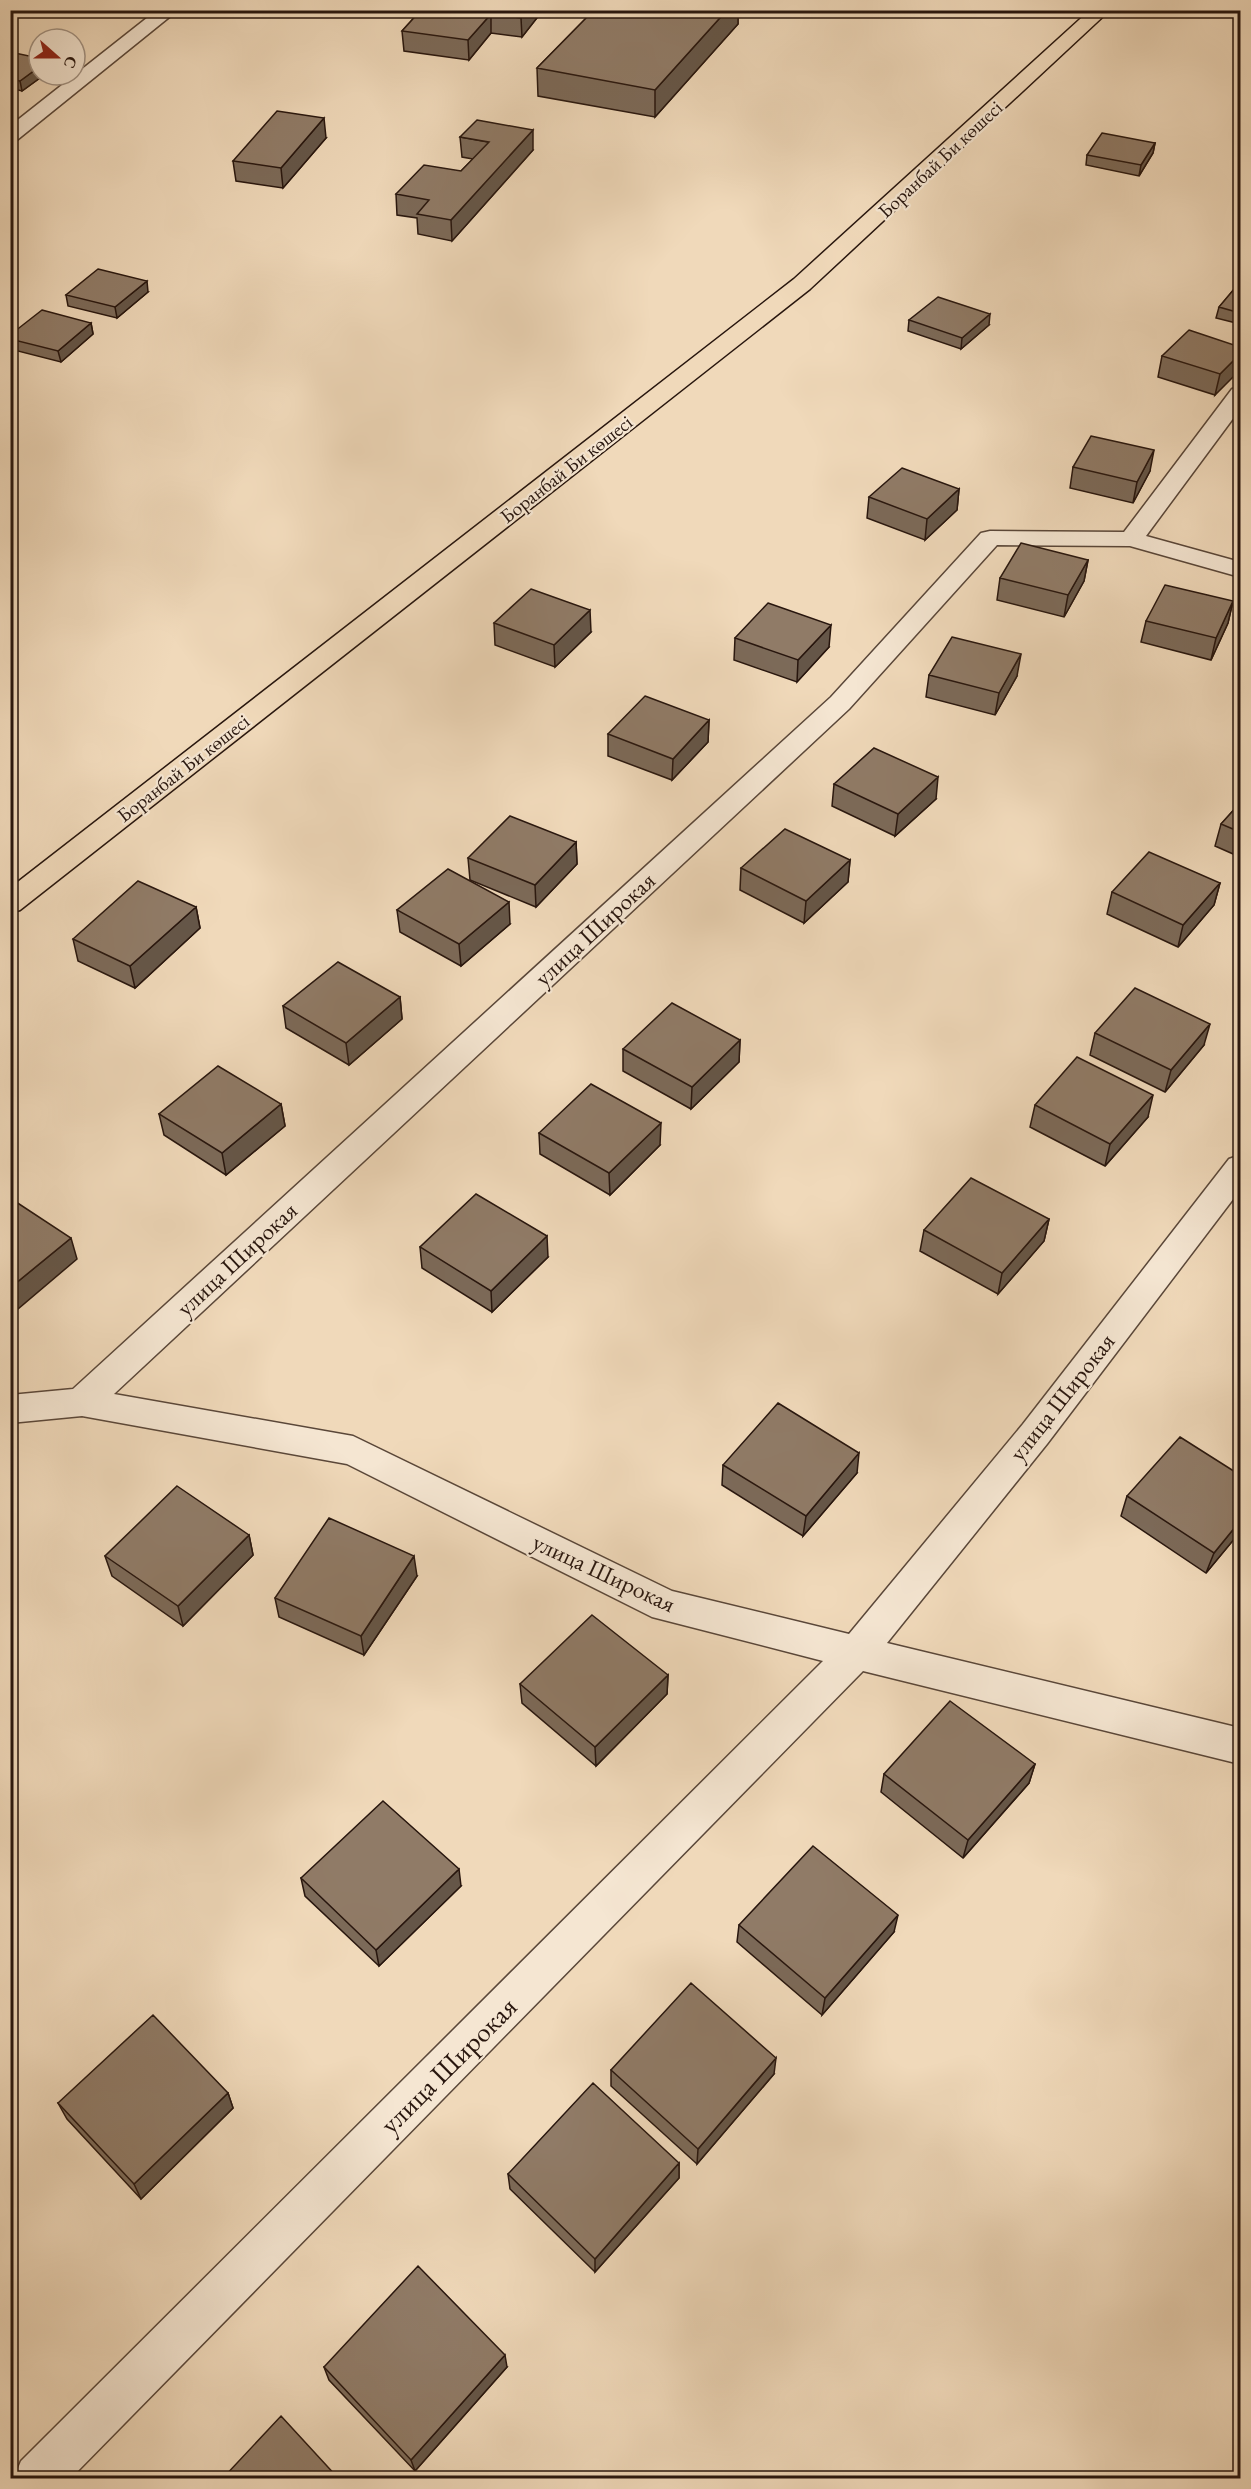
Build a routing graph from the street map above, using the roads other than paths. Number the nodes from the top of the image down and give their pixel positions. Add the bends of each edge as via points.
1 (170, 10) edge
2 (1101, 10) edge
3 (10, 136) edge
4 (1240, 394) edge
5 (1131, 539) junction
6 (1240, 570) edge
7 (10, 903) edge
8 (1240, 1167) edge
9 (82, 1402) junction
10 (10, 1409) edge
11 (857, 1652) junction
12 (1240, 1746) edge
13 (38, 2478) edge

1 - 3 street
2 - 7 main road, Боранбай Би көшесі via 802,284
4 - 5 street
5 - 6 street, улица Широкая
5 - 9 street, улица Широкая via 990,538 840,703
8 - 11 street, улица Широкая via 1035,1434
9 - 10 street, улица Широкая
9 - 11 street, улица Широкая via 353,1451 665,1606
11 - 12 street, улица Широкая
11 - 13 street, улица Широкая

